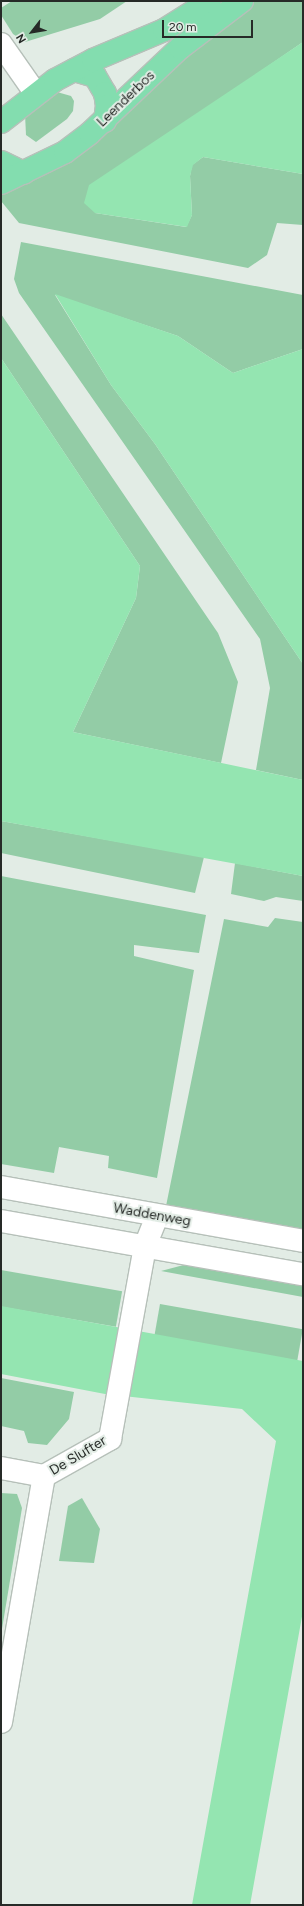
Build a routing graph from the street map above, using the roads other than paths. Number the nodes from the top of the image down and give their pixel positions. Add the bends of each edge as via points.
1 (210, 1) edge
2 (242, 1) edge
3 (1, 44) edge
4 (74, 70) junction
5 (36, 94) junction
6 (105, 121) junction
7 (1, 122) edge
8 (1, 162) edge
9 (24, 173) junction
10 (1, 182) edge
11 (1, 1187) edge
12 (156, 1216) junction
13 (1, 1221) edge
14 (303, 1241) edge
15 (145, 1246) junction
16 (303, 1274) edge
17 (1, 1468) edge
18 (44, 1476) junction
19 (1, 1722) edge

1 - 4 main road via 164,30
2 - 6 main road, Leenderbos via 204,28 165,61
3 - 5 street
4 - 5 main road
4 - 6 main road via 96,76 105,93
5 - 7 main road
6 - 9 main road, Leenderbos via 65,152
8 - 9 main road
9 - 10 main road, Leenderbos
11 - 12 street, Waddenweg
12 - 14 street, Waddenweg
12 - 15 street, De Slufter
13 - 15 street
15 - 16 street
15 - 18 street, De Slufter via 110,1439
17 - 18 street
18 - 19 street, De Slufter

